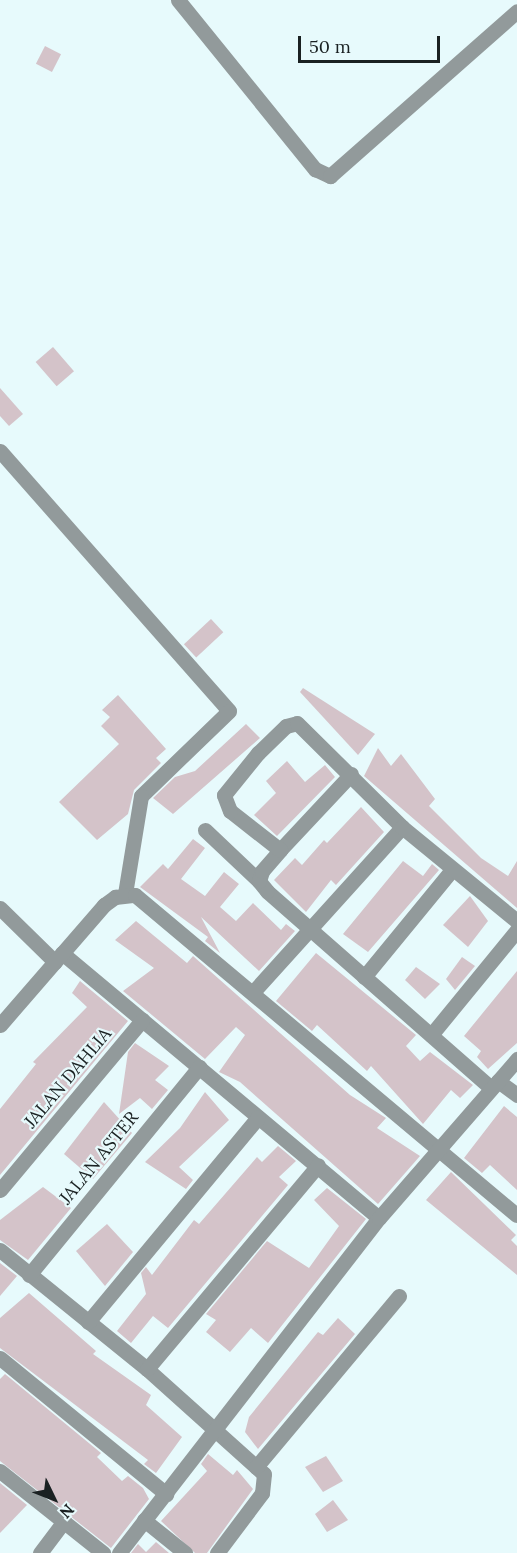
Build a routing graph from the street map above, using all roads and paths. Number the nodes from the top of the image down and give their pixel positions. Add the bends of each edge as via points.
1 (178, 0) edge
2 (517, 11) edge
3 (0, 452) edge
4 (351, 774) junction
5 (402, 826) junction
6 (205, 830) dead end
7 (280, 850) junction
8 (452, 870) junction
9 (259, 881) junction
10 (125, 894) junction
11 (0, 908) edge
12 (517, 921) edge
13 (308, 928) junction
14 (517, 930) edge
15 (58, 958) junction
16 (364, 976) junction
17 (254, 991) junction
18 (142, 1020) junction
19 (0, 1025) edge
20 (431, 1035) junction
21 (517, 1059) edge
22 (199, 1066) junction
23 (495, 1084) junction
24 (517, 1095) edge
25 (258, 1116) junction
26 (440, 1149) junction
27 (318, 1165) junction
28 (0, 1190) edge
29 (517, 1215) edge
30 (379, 1218) junction
31 (0, 1250) edge
32 (28, 1275) junction
33 (399, 1296) dead end
34 (88, 1322) junction
35 (0, 1358) edge
36 (147, 1369) junction
37 (214, 1428) junction
38 (256, 1467) junction
39 (0, 1470) edge
40 (166, 1494) junction
41 (144, 1520) junction
42 (64, 1521) junction
43 (40, 1553) edge
44 (103, 1553) edge
45 (119, 1553) edge
46 (185, 1553) edge
47 (217, 1553) edge

1 - 2 street via 315,169 330,176
3 - 10 street via 228,711 141,796
4 - 5 street
4 - 7 street
4 - 7 street via 297,723 285,726 258,753 224,801
5 - 8 street
5 - 13 street
6 - 9 street
7 - 9 street
8 - 12 street
8 - 16 street
9 - 13 street
10 - 15 street via 104,905
10 - 17 street via 144,901
11 - 15 street
13 - 16 street
13 - 17 street
14 - 20 street
15 - 18 street
15 - 19 street
16 - 20 street
17 - 26 street
18 - 22 street
18 - 28 street, JALAN DAHLIA
20 - 23 street
21 - 23 street
22 - 25 street
22 - 32 street, JALAN ASTER
23 - 24 street
23 - 26 street
25 - 27 street
25 - 34 street
26 - 29 street
26 - 30 street
27 - 30 street
27 - 36 street
30 - 37 street
31 - 32 street
32 - 34 street
33 - 38 street
34 - 36 street
35 - 40 street
36 - 37 street
37 - 38 street
37 - 40 street
38 - 47 street via 264,1474 265,1488
39 - 42 street
40 - 41 street
41 - 45 street
41 - 46 street
42 - 43 street
42 - 44 street

